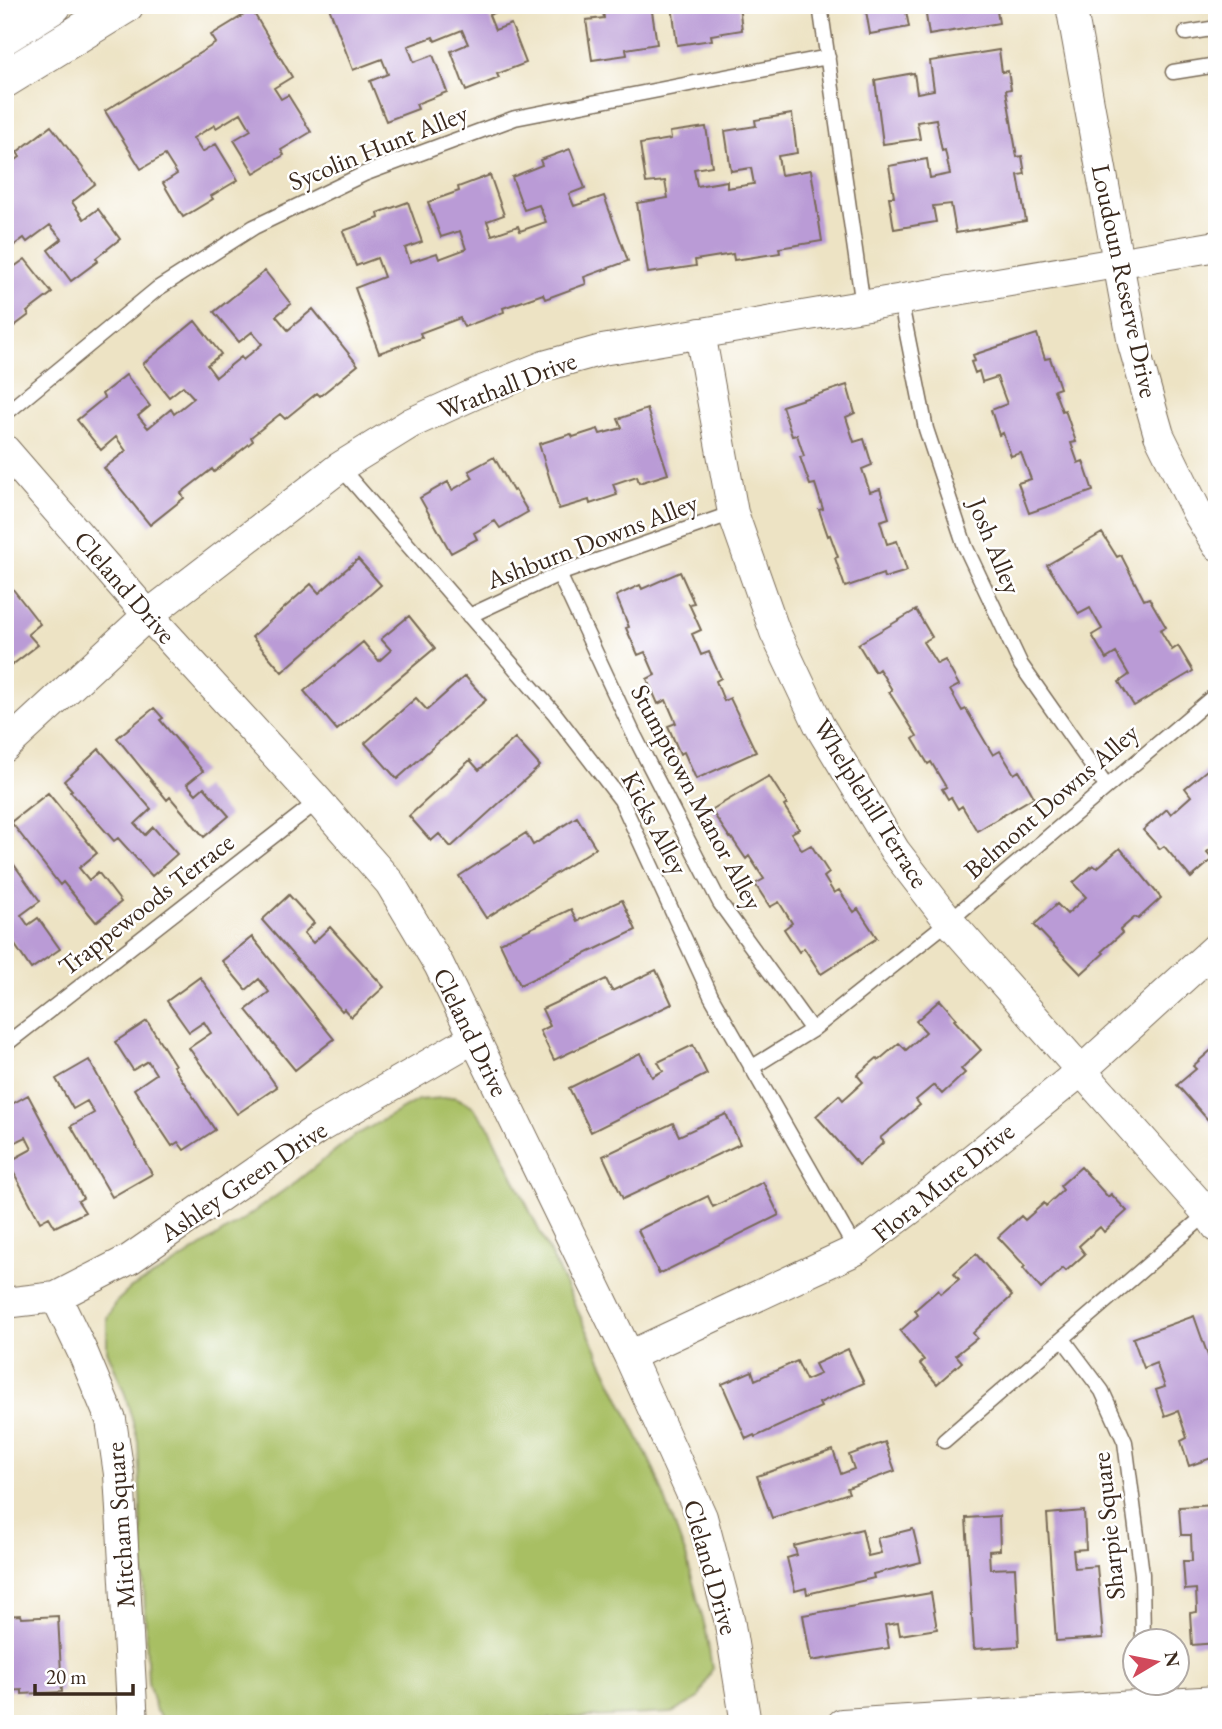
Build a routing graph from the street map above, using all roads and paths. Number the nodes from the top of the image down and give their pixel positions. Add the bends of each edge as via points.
1 (54, 5) edge
2 (125, 5) edge
3 (820, 5) edge
4 (1071, 5) edge
5 (1217, 28) edge
6 (1186, 33) dead end
7 (5, 35) edge
8 (828, 57) junction
9 (1217, 65) edge
10 (1173, 72) dead end
11 (5, 79) edge
12 (1217, 246) edge
13 (1118, 262) junction
14 (900, 299) junction
15 (863, 306) junction
16 (701, 333) junction
17 (5, 414) edge
18 (5, 450) edge
19 (340, 467) junction
20 (733, 513) junction
21 (1217, 545) edge
22 (559, 574) junction
23 (148, 615) junction
24 (469, 616) junction
25 (1214, 696) dead end
26 (5, 747) edge
27 (1106, 786) junction
28 (318, 800) junction
29 (949, 921) junction
30 (1217, 947) edge
31 (812, 1030) junction
32 (474, 1038) junction
33 (5, 1045) edge
34 (751, 1068) junction
35 (1081, 1071) junction
36 (1214, 1215) edge
37 (856, 1250) junction
38 (56, 1297) junction
39 (5, 1303) edge
40 (1063, 1339) junction
41 (629, 1356) junction
42 (944, 1441) dead end
43 (1143, 1628) edge
44 (1120, 1696) edge
45 (1185, 1698) edge
46 (1217, 1701) edge
47 (133, 1724) edge
48 (746, 1724) edge
49 (842, 1724) edge

1 - 7 street
2 - 11 street
3 - 8 lane
4 - 13 street, Loudoun Reserve Drive
5 - 6 lane
8 - 15 lane
8 - 17 lane, Sycolin Hunt Alley via 515,118 364,174 254,227 157,289
9 - 10 lane
12 - 13 street, Wrathall Drive
13 - 14 street, Wrathall Drive
13 - 21 street, Loudoun Reserve Drive via 1133,344 1159,435
14 - 15 street, Wrathall Drive
14 - 27 lane, Josh Alley via 926,429 965,547 1021,665
15 - 16 street, Wrathall Drive
16 - 19 street, Wrathall Drive via 602,350 544,366 411,423
16 - 20 street, Whelplehill Terrace
18 - 23 street, Cleland Drive
19 - 23 street, Wrathall Drive
19 - 24 lane, Kicks Alley
20 - 22 lane, Ashburn Downs Alley
20 - 29 street, Whelplehill Terrace via 775,632 819,725 895,851
22 - 24 lane, Ashburn Downs Alley
22 - 31 lane, Stumptown Manor Alley via 720,903
23 - 26 street, Wrathall Drive
23 - 28 street, Cleland Drive
24 - 34 lane, Kicks Alley via 555,714 621,800 711,996
25 - 27 lane, Belmont Downs Alley
27 - 29 lane, Belmont Downs Alley
28 - 32 street, Cleland Drive via 390,883 439,965
28 - 33 lane, Trappewoods Terrace
29 - 31 lane, Belmont Downs Alley
29 - 35 street, Whelplehill Terrace
30 - 35 street, Flora Mure Drive
31 - 34 lane, Belmont Downs Alley
32 - 38 street, Ashley Green Drive via 317,1129 130,1259
32 - 41 street, Cleland Drive
34 - 37 lane, Kicks Alley
35 - 36 street, Whelplehill Terrace
35 - 37 street, Flora Mure Drive
36 - 40 lane
37 - 41 street, Flora Mure Drive
38 - 39 street, Ashley Green Drive
38 - 47 street, Mitcham Square via 111,1420 120,1475
40 - 42 lane
40 - 43 lane, Sharpie Square via 1102,1391 1125,1442 1142,1574
41 - 48 street, Cleland Drive via 702,1517 729,1619
44 - 49 street
45 - 46 street

